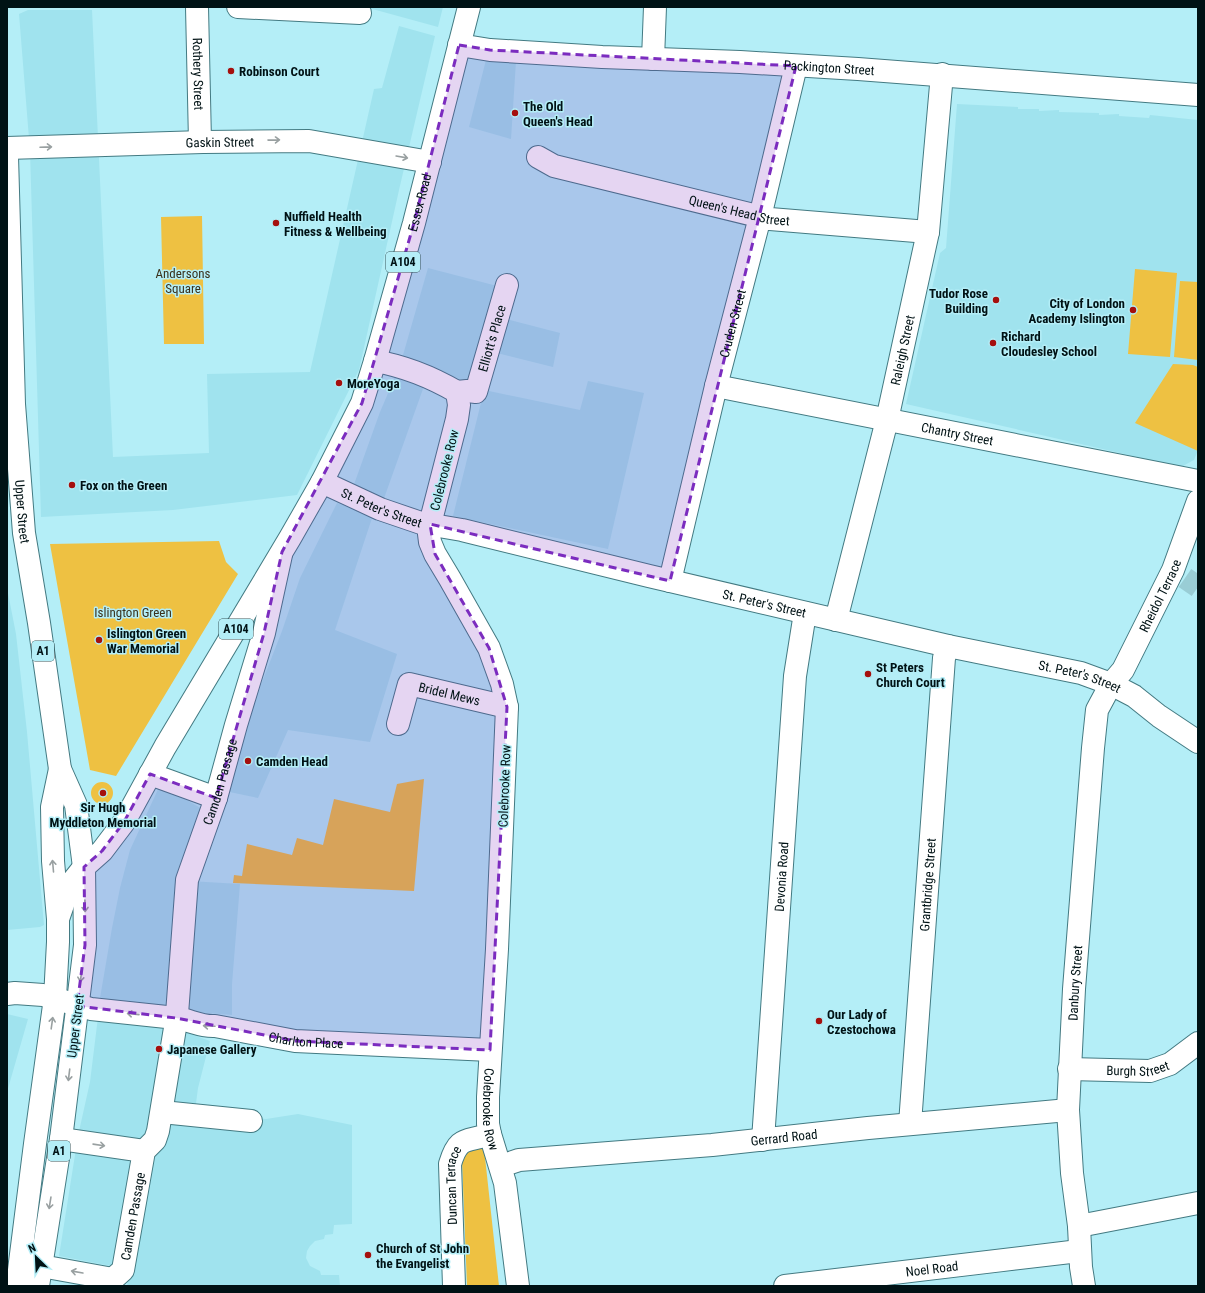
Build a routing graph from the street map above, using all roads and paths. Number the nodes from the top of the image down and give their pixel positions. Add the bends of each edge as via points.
1 (197, 7) edge
2 (238, 7) edge
3 (469, 7) edge
4 (655, 7) edge
5 (360, 13) dead end
6 (459, 45) junction
7 (653, 59) junction
8 (796, 66) junction
9 (942, 74) junction
10 (1198, 95) edge
11 (200, 142) junction
12 (7, 148) edge
13 (7, 156) edge
14 (430, 162) junction
15 (548, 167) dead end
16 (760, 217) junction
17 (8, 218) edge
18 (928, 232) junction
19 (507, 285) dead end
20 (375, 361) junction
21 (716, 386) junction
22 (467, 392) junction
23 (887, 420) junction
24 (1198, 481) edge
25 (322, 482) junction
26 (1198, 501) edge
27 (430, 524) junction
28 (282, 552) junction
29 (670, 581) junction
30 (805, 613) junction
31 (836, 620) junction
32 (948, 646) junction
33 (1111, 684) junction
34 (506, 707) junction
35 (398, 724) dead end
36 (1198, 742) edge
37 (60, 769) junction
38 (150, 774) junction
39 (216, 798) junction
40 (84, 867) junction
41 (58, 919) junction
42 (7, 994) edge
43 (55, 998) junction
44 (77, 1006) junction
45 (1198, 1043) edge
46 (490, 1050) junction
47 (1069, 1069) junction
48 (1068, 1110) junction
49 (162, 1112) junction
50 (251, 1121) dead end
51 (910, 1124) junction
52 (490, 1134) junction
53 (61, 1139) junction
54 (762, 1140) junction
55 (144, 1151) junction
56 (501, 1166) junction
57 (1198, 1203) edge
58 (1079, 1226) junction
59 (1079, 1251) junction
60 (22, 1252) junction
61 (40, 1276) edge
62 (113, 1282) edge
63 (17, 1286) edge
64 (454, 1286) edge
65 (518, 1286) edge
66 (785, 1286) edge
67 (1084, 1286) edge

1 - 11 main road, Rothery Street
2 - 5 main road
3 - 6 main road, Essex Road / A104
4 - 7 main road
6 - 7 main road, Packington Street via 490,50
6 - 14 main road, Essex Road / A104
7 - 8 main road, Packington Street
8 - 9 main road, Packington Street
8 - 16 main road, Cruden Street
9 - 10 main road, Packington Street
9 - 18 main road, Raleigh Street
12 -> 11 main road, Gaskin Street
11 -> 14 main road, Gaskin Street via 309,141
13 - 17 main road, Upper Street / A1
14 - 20 main road, Essex Road / A104
15 - 16 main road, Queen's Head Street
16 - 18 main road, Queen's Head Street
16 - 21 main road, Cruden Street
17 - 37 main road, Upper Street / A1 via 14,404 24,533
18 - 23 main road, Raleigh Street
19 - 22 main road, Elliott's Place
20 - 22 main road via 392,364
20 - 25 main road, Essex Road / A104 via 362,403
21 - 23 main road, Chantry Street
21 - 29 main road, Cruden Street
22 - 27 main road, Colebrooke Row via 459,405
23 - 24 main road, Chantry Street
23 - 31 main road, Raleigh Street
25 - 27 main road, St. Peter's Street via 380,509
25 - 28 main road, A104
26 - 33 main road, Rheidol Terrace via 1179,574 1123,670
27 - 29 main road, St. Peter's Street
27 - 34 main road, Colebrooke Row via 430,542 435,554 489,648 502,684
28 - 38 main road, A104
28 - 39 main road, Camden Passage via 264,633
29 - 30 main road, St. Peter's Street
30 - 31 main road, St. Peter's Street
30 - 54 main road, Devonia Road via 795,676
31 - 32 main road, St. Peter's Street
32 - 33 main road, St. Peter's Street via 1081,673
32 - 51 main road, Grantbridge Street via 944,658
33 - 36 main road, St. Peter's Street via 1134,696
33 - 47 main road, Danbury Street via 1098,710 1095,733
34 - 35 main road, Bridel Mews via 409,684
34 - 46 main road, Colebrooke Row via 497,949
37 - 40 main road, Upper Street / A1 via 76,805
41 -> 37 main road, Upper Street / A1 via 52,807
38 - 39 main road
38 - 40 main road, A104 via 124,822 102,851
39 - 49 main road, Camden Passage via 187,880 176,1018
40 - 41 main road, A104 via 72,882
40 -> 44 main road, Upper Street / A1 via 85,945
41 - 43 main road, Upper Street / A1
42 - 43 main road, Charlton Place via 44,995
43 - 44 main road, Charlton Place
60 -> 43 main road, Upper Street / A1 via 34,1144
46 -> 44 main road, Charlton Place via 295,1041 194,1024 176,1018
44 -> 53 main road, Upper Street / A1
45 - 47 main road, Burgh Street via 1170,1064 1150,1070
46 - 52 main road, Colebrooke Row
47 - 48 main road, Danbury Street
48 - 51 main road, Gerrard Road
48 - 58 main road, Danbury Street
49 - 50 main road
49 - 55 main road, Camden Passage via 155,1140
51 - 54 main road, Gerrard Road
52 - 56 main road, Colebrooke Row
52 - 64 main road, Duncan Terrace via 464,1140 454,1150 450,1164
53 -> 55 main road
53 -> 61 main road, Upper Street / A1
54 - 56 main road, Gerrard Road via 519,1160
55 - 62 main road, Camden Passage via 123,1270
56 - 65 main road, Colebrooke Row
57 - 58 main road
58 - 59 main road, Danbury Street
59 - 66 main road, Noel Road
59 - 67 main road, Danbury Street
60 - 61 main road
60 - 63 main road, Upper Street / A1
62 -> 61 main road

